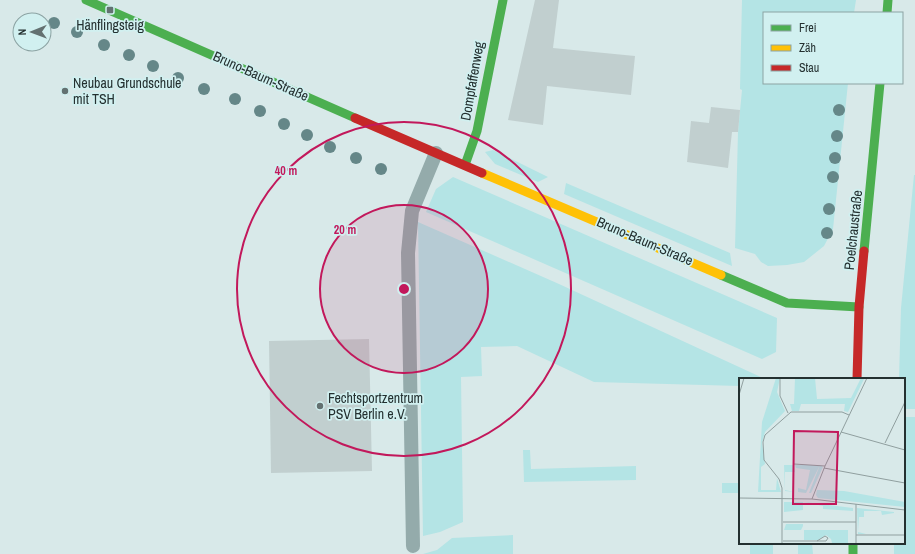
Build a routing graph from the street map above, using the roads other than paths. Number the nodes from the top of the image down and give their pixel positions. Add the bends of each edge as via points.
1 (86, 0) edge
2 (502, 0) edge
3 (888, 0) edge
4 (887, 12) edge
5 (880, 84) edge
6 (436, 153) junction
7 (465, 165) junction
8 (859, 307) junction
9 (857, 378) edge
10 (413, 546) dead end

1 - 6 street, Bruno-Baum-Straße
2 - 7 street, Dompfaffenweg via 477,131
3 - 4 street
5 - 8 street, Poelchaustraße
6 - 7 street, Bruno-Baum-Straße
6 - 10 lane via 412,211 409,239
7 - 8 street, Bruno-Baum-Straße via 787,302
8 - 9 street, Poelchaustraße

